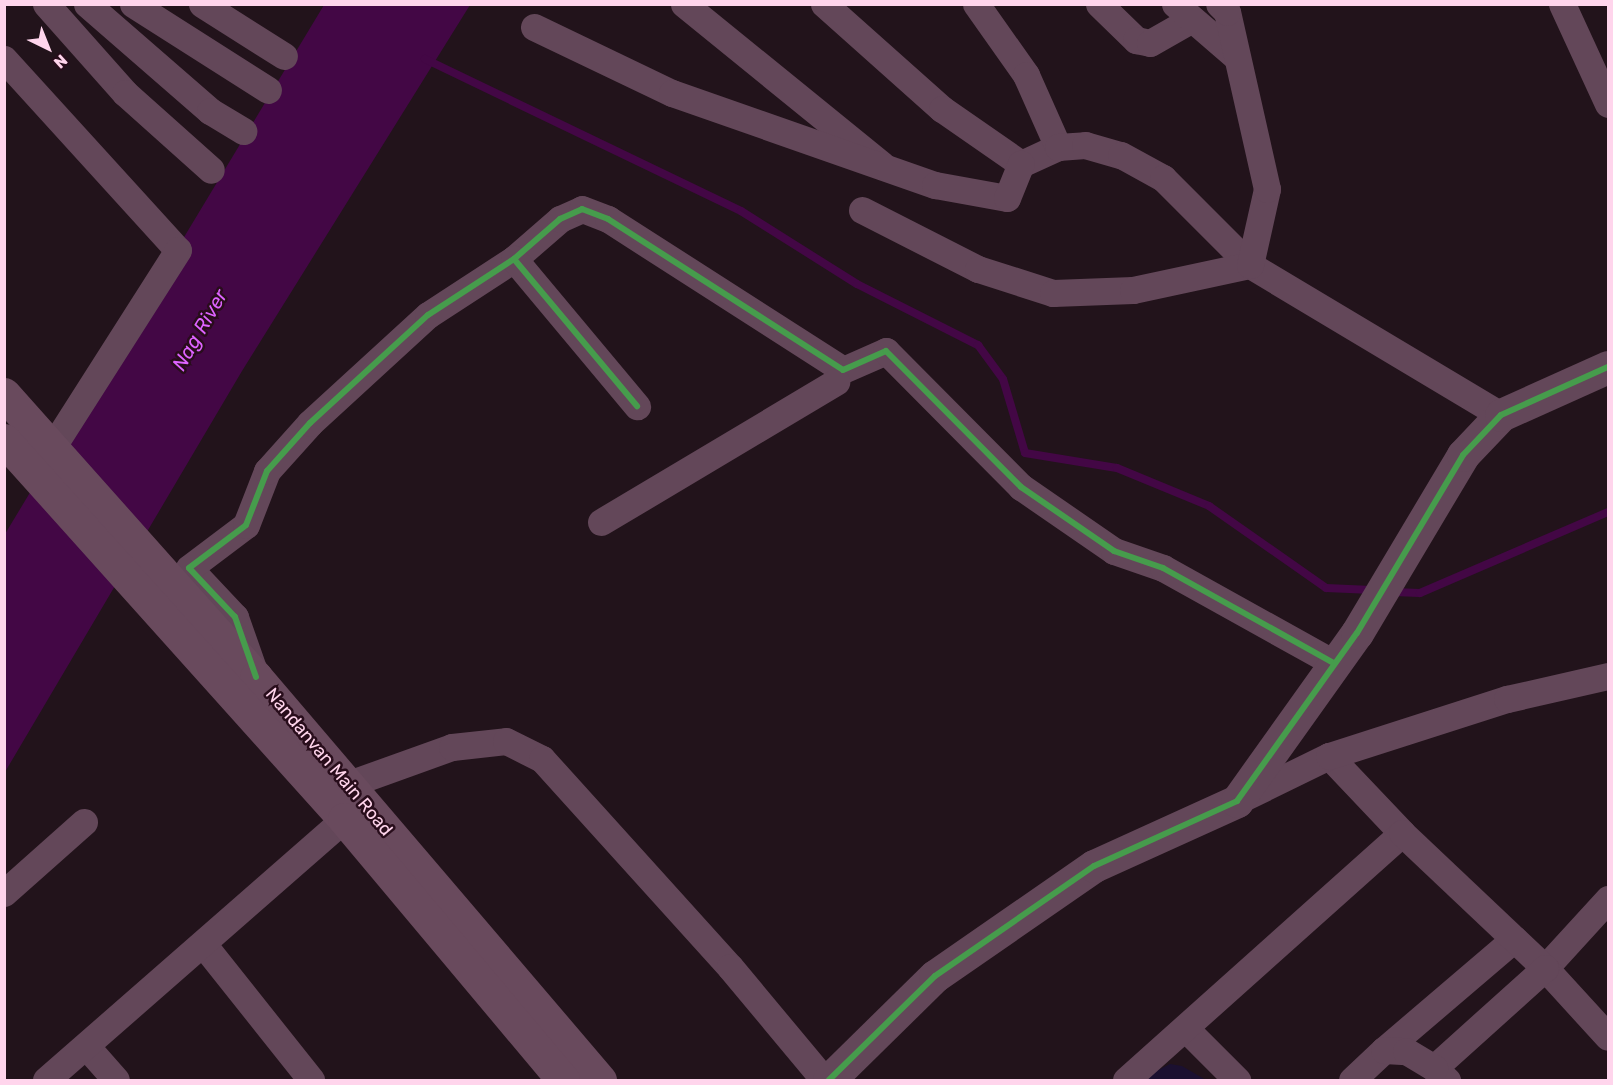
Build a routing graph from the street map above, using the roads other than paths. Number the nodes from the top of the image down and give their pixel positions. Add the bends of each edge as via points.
1 (46, 4) edge
2 (87, 4) edge
3 (133, 4) edge
4 (202, 4) edge
5 (684, 4) edge
6 (824, 4) edge
7 (976, 4) edge
8 (1099, 4) edge
9 (1219, 4) edge
10 (1571, 8) edge
11 (1183, 12) edge
12 (534, 27) dead end
13 (1234, 55) junction
14 (284, 57) dead end
15 (4, 59) edge
16 (268, 90) dead end
17 (1608, 104) edge
18 (243, 131) dead end
19 (1058, 147) junction
20 (1021, 164) junction
21 (211, 170) dead end
22 (887, 170) junction
23 (862, 210) dead end
24 (514, 259) junction
25 (1250, 265) junction
26 (1608, 367) edge
27 (836, 382) dead end
28 (4, 394) edge
29 (637, 406) dead end
30 (1501, 415) junction
31 (30, 447) edge
32 (601, 522) dead end
33 (144, 573) junction
34 (1334, 663) junction
35 (1608, 676) edge
36 (256, 677) junction
37 (1329, 756) junction
38 (1237, 801) junction
39 (352, 802) junction
40 (84, 822) dead end
41 (1402, 833) junction
42 (4, 893) edge
43 (1608, 898) edge
44 (1514, 939) junction
45 (203, 944) junction
46 (1545, 968) junction
47 (1185, 1028) junction
48 (1608, 1037) edge
49 (86, 1046) junction
50 (1384, 1050) junction
51 (1441, 1074) edge
52 (46, 1080) edge
53 (116, 1080) edge
54 (311, 1080) edge
55 (563, 1080) edge
56 (600, 1080) edge
57 (826, 1080) edge
58 (1126, 1080) edge
59 (1237, 1080) edge
60 (1352, 1080) edge

1 - 21 street via 125,93
2 - 18 street via 210,111
3 - 16 street
4 - 14 street
5 - 22 street
6 - 20 street via 942,109
7 - 19 street via 1026,75
8 - 11 street via 1136,40 1150,43
9 - 13 street via 1227,12
10 - 17 street
11 - 13 street
12 - 22 street via 672,93
13 - 25 street via 1267,189
15 - 31 street via 120,190 176,243 178,250
19 - 20 street
19 - 25 street via 1085,145 1121,155 1163,178
20 - 22 street via 1006,198
23 - 25 street via 978,269 1053,293 1132,290
24 - 29 street
24 - 34 street via 560,219 582,209 608,219 843,370 885,351 1021,487 1114,551 1163,568
24 - 36 street via 428,315 310,423 267,471 246,525 189,568 235,617
25 - 30 street
26 - 30 street
27 - 32 street
28 - 31 main road, Nandanvan Main Road
30 - 34 street via 1463,454 1395,561 1357,633
31 - 33 main road, Nandanvan Main Road
33 - 36 main road, Nandanvan Main Road
33 - 39 main road
34 - 38 street
35 - 37 street via 1507,699
36 - 39 main road, Nandanvan Main Road
37 - 38 street
37 - 41 street
38 - 57 street via 1094,866 935,975
39 - 45 street
39 - 55 main road
39 - 56 main road, Nandanvan Main Road
39 - 57 street via 452,747 506,741 542,759
40 - 42 street
41 - 44 street
41 - 47 street
43 - 46 street
44 - 46 street
44 - 50 street
45 - 49 street
45 - 54 street
46 - 48 street
46 - 51 street
47 - 58 street
47 - 59 street
49 - 52 street
49 - 53 street
50 - 51 street via 1406,1051
50 - 60 street

